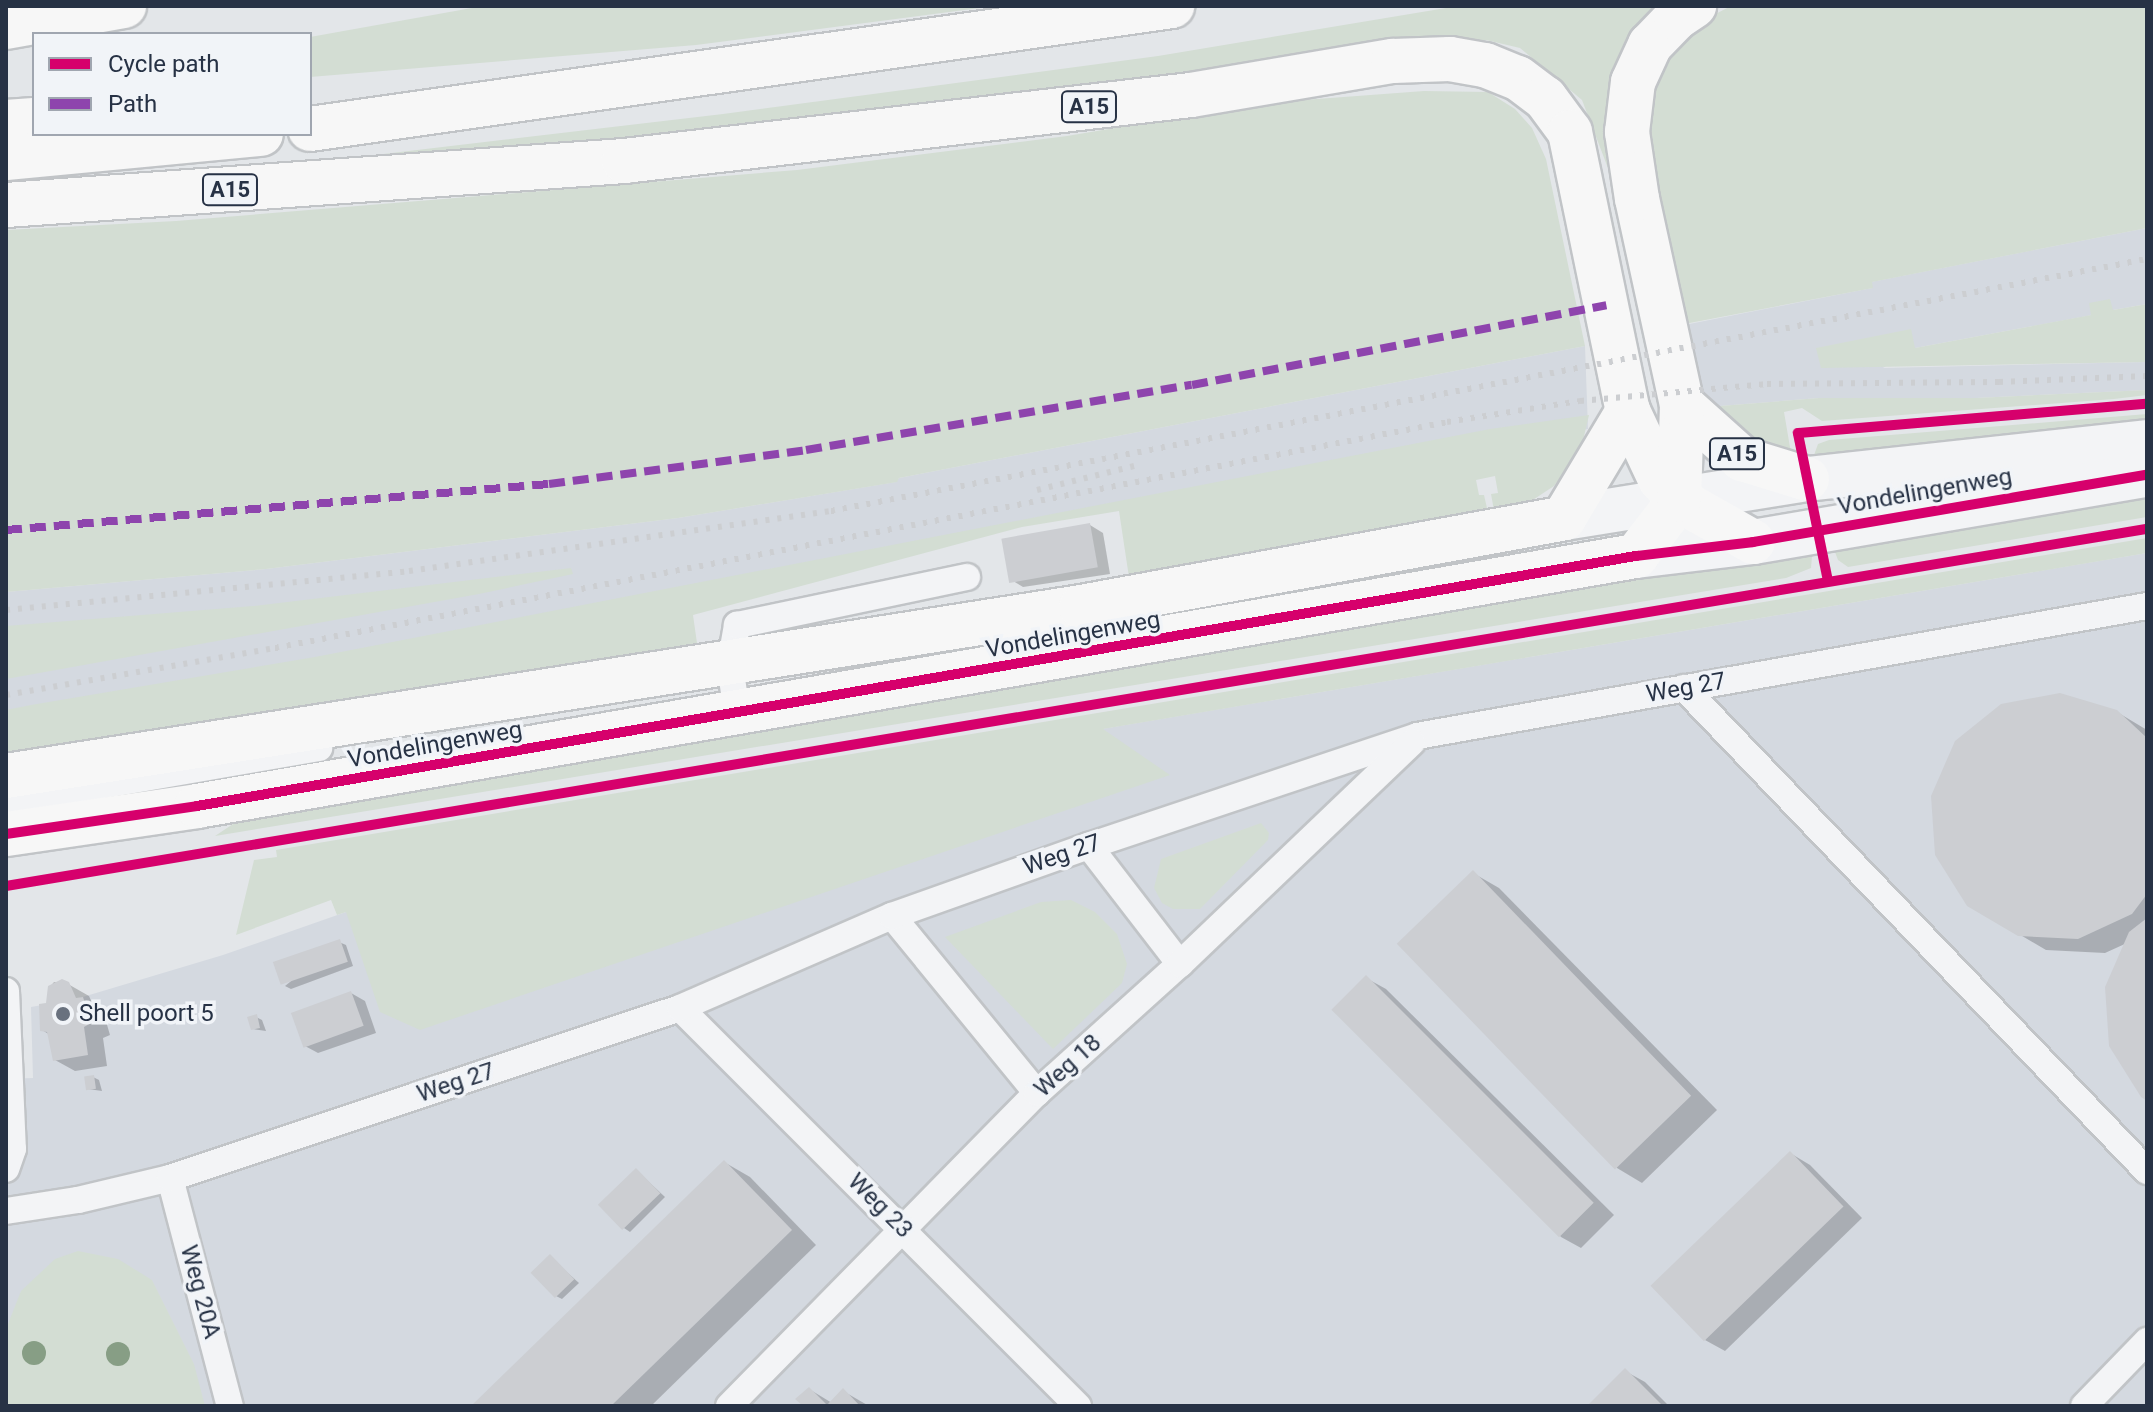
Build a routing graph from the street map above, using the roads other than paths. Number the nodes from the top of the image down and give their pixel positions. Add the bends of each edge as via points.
1 (124, 6) edge
2 (1172, 6) edge
3 (1694, 6) edge
4 (6, 27) edge
5 (728, 69) junction
6 (312, 99) edge
7 (32, 120) edge
8 (6, 122) edge
9 (312, 129) edge
10 (240, 136) edge
11 (6, 158) edge
12 (6, 205) edge
13 (1682, 405) junction
14 (1628, 411) junction
15 (2147, 442) edge
16 (2147, 475) edge
17 (1807, 479) junction
18 (1679, 500) junction
19 (1564, 518) junction
20 (1753, 542) junction
21 (1636, 556) junction
22 (967, 577) dead end
23 (2147, 606) edge
24 (730, 665) junction
25 (1684, 688) junction
26 (503, 697) junction
27 (737, 713) junction
28 (1417, 736) junction
29 (6, 776) edge
30 (6, 811) edge
31 (6, 834) edge
32 (1089, 846) junction
33 (892, 916) junction
34 (1180, 964) junction
35 (6, 991) edge
36 (680, 1008) junction
37 (1037, 1093) junction
38 (6, 1169) edge
39 (2147, 1171) edge
40 (170, 1178) junction
41 (6, 1211) edge
42 (904, 1230) junction
43 (2147, 1341) edge
44 (230, 1406) edge
45 (729, 1406) edge
46 (1078, 1406) edge
47 (2084, 1406) edge

1 - 4 main road
2 - 5 main road
3 - 13 main road, A15 via 1650,45 1633,82 1627,132
5 - 6 main road
5 - 9 main road
7 - 8 main road
10 - 11 main road, A15
12 - 14 main road, A15 via 624,161 1191,95 1393,61 1450,59 1518,78 1545,98 1570,132
13 - 17 main road, A15 via 1742,459
13 - 18 main road, A15
14 - 18 main road, A15 via 1660,479
14 - 19 main road
15 - 17 street, Vondelingenweg
16 - 20 street, Vondelingenweg
17 - 18 street, Vondelingenweg
18 - 19 street, Vondelingenweg
18 - 20 main road, A15
18 - 21 main road
19 - 24 main road, Vondelingenweg
20 - 21 street, Vondelingenweg
21 - 27 main road, Vondelingenweg
22 - 24 lane via 737,625
23 - 25 lane, Weg 27
24 - 26 main road, Vondelingenweg
24 - 27 lane
25 - 28 lane, Weg 27
25 - 39 lane
26 - 29 main road, Vondelingenweg
26 - 30 lane via 429,726 70,791
27 - 31 main road, Vondelingenweg
28 - 32 lane, Weg 27
28 - 34 lane, Weg 18
32 - 33 lane, Weg 27
32 - 34 lane
33 - 36 lane, Weg 27
33 - 37 lane
34 - 37 lane, Weg 18
35 - 38 lane via 13,1149
36 - 40 lane, Weg 27
36 - 42 lane, Weg 23
37 - 42 lane, Weg 18
40 - 41 lane, Weg 27
40 - 44 lane, Weg 20A
42 - 45 lane, Weg 18
42 - 46 lane, Weg 23
43 - 47 lane

